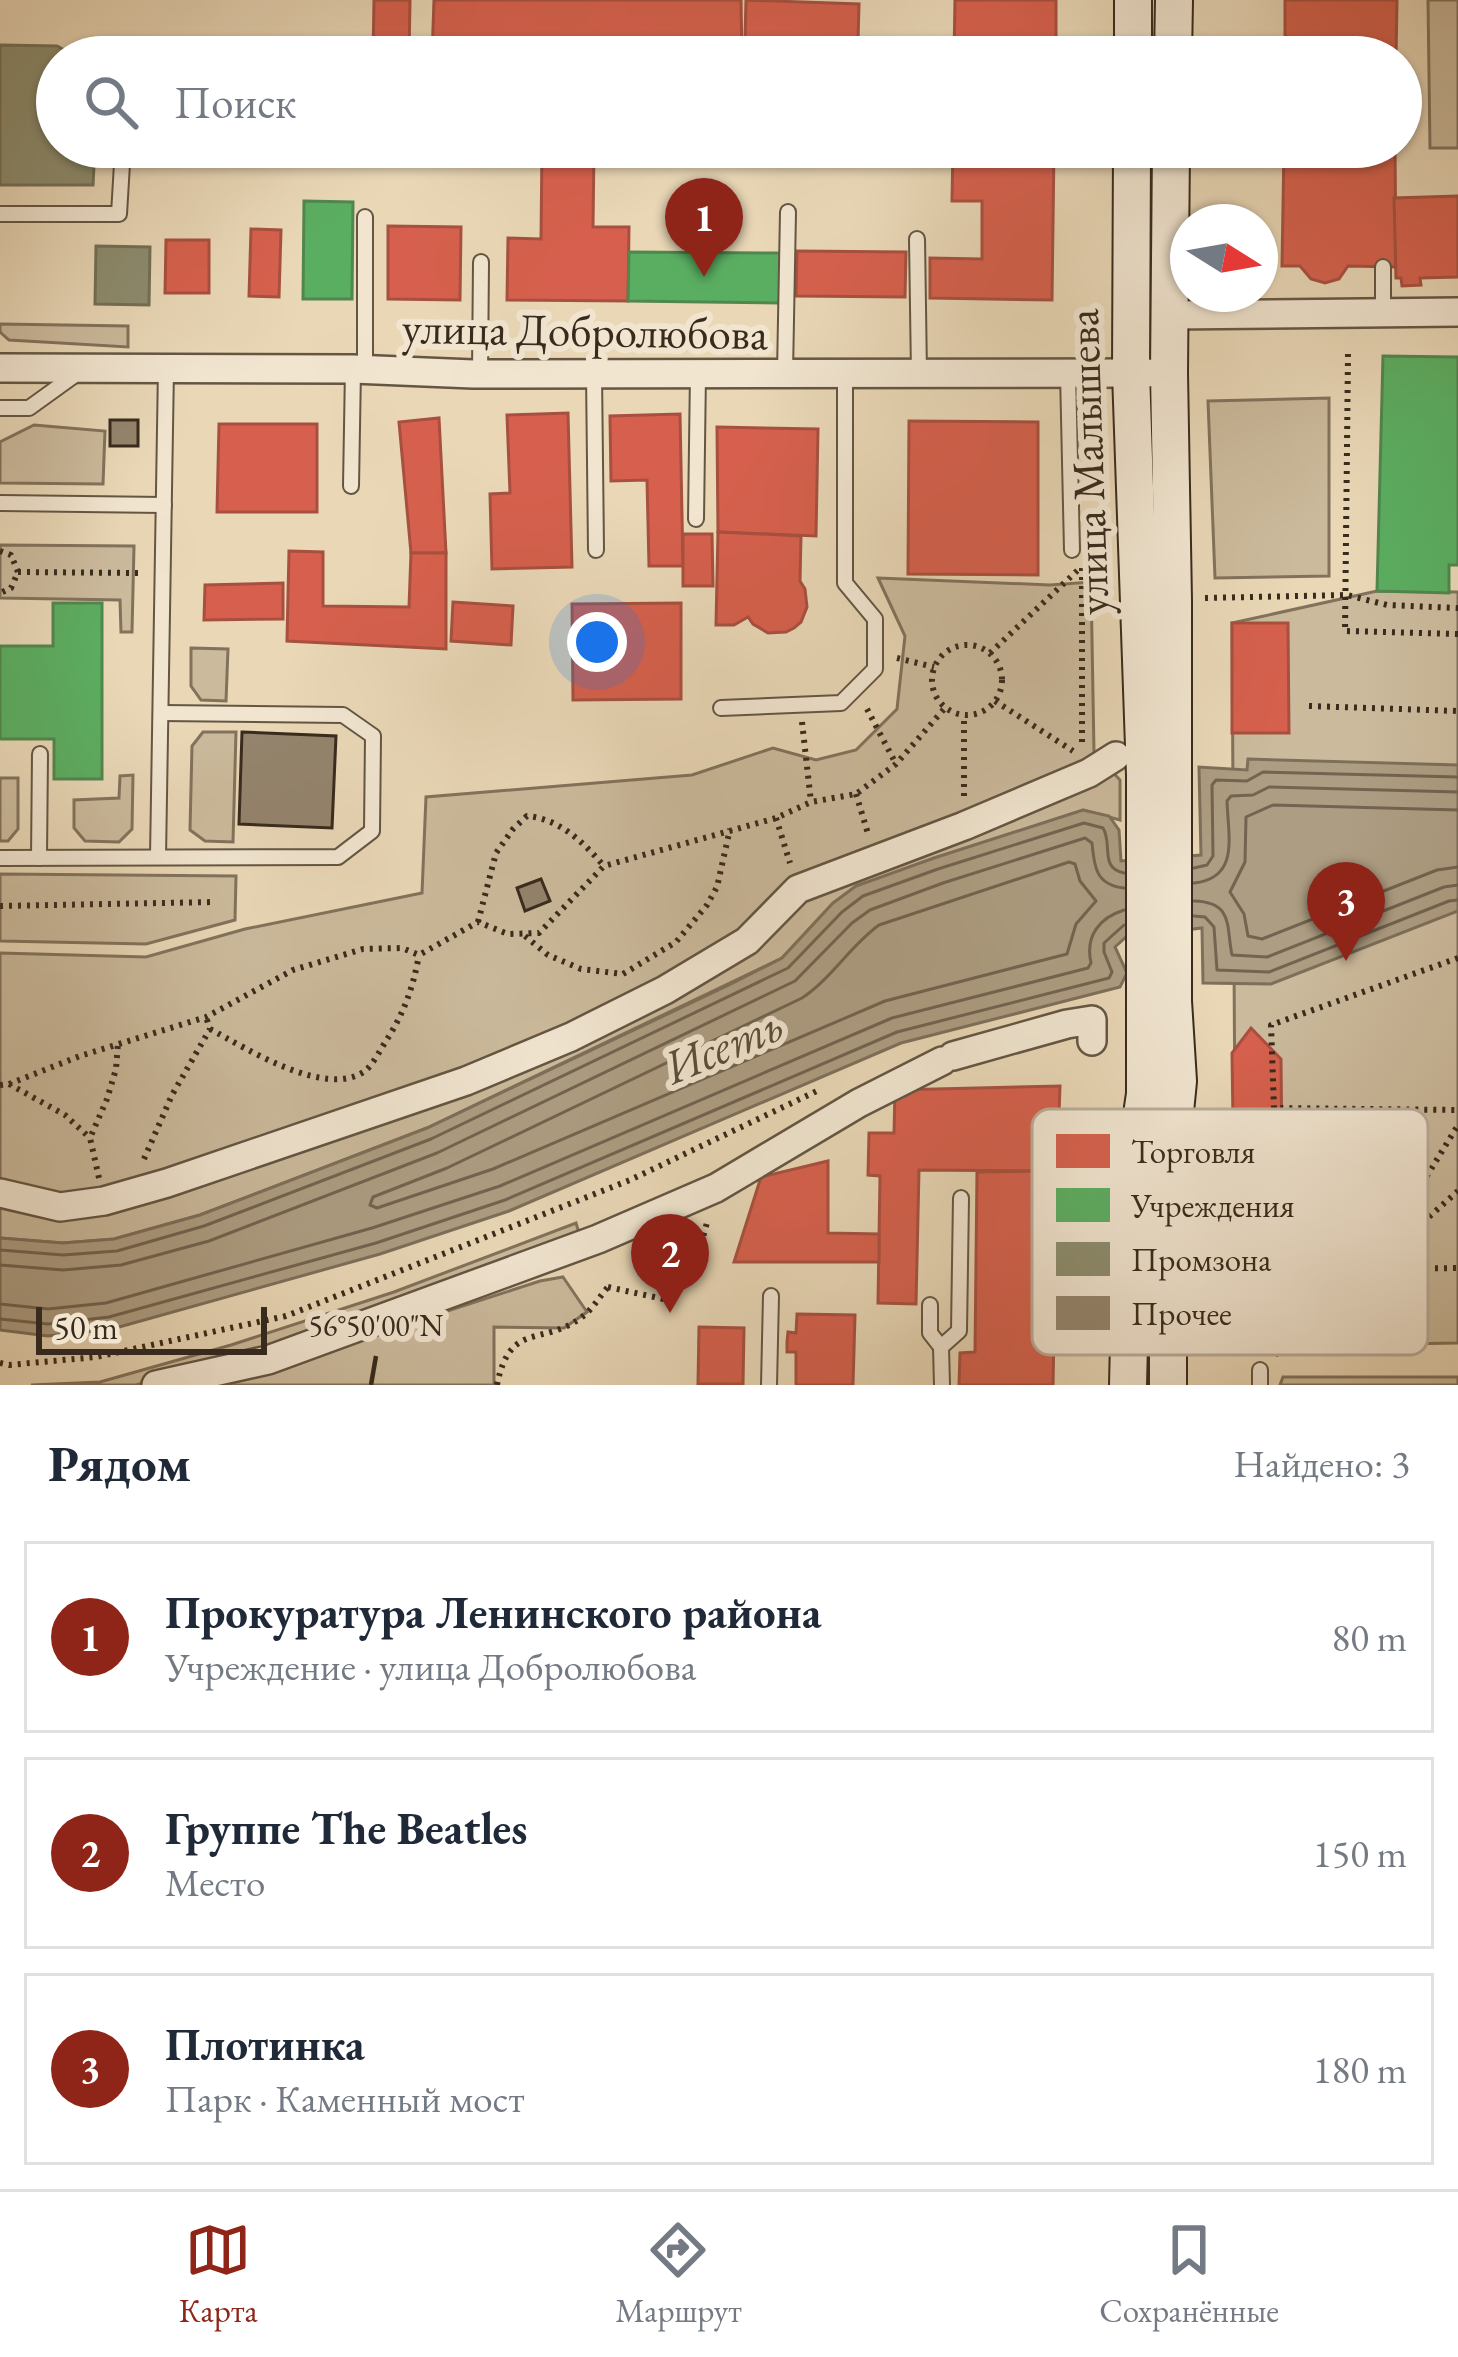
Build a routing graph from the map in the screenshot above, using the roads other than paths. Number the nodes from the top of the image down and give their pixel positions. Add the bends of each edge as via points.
1 (1133, 0) edge
2 (1174, 0) edge
3 (1133, 36) edge
4 (1173, 36) edge
5 (121, 168) edge
6 (1132, 168) edge
7 (1172, 168) edge
8 (788, 212) dead end
9 (0, 214) edge
10 (365, 217) dead end
11 (917, 239) dead end
12 (481, 262) dead end
13 (1383, 267) dead end
14 (1458, 312) edge
15 (1383, 313) junction
16 (1168, 315) junction
17 (84, 366) junction
18 (0, 368) edge
19 (166, 368) junction
20 (359, 369) junction
21 (698, 372) junction
22 (594, 373) junction
23 (785, 373) junction
24 (1068, 373) junction
25 (1131, 373) junction
26 (1169, 373) junction
27 (480, 374) junction
28 (845, 374) junction
29 (919, 374) junction
30 (0, 408) edge
31 (351, 486) dead end
32 (0, 503) edge
33 (164, 505) junction
34 (697, 519) dead end
35 (596, 550) dead end
36 (1072, 550) dead end
37 (721, 708) dead end
38 (163, 713) junction
39 (40, 754) dead end
40 (1144, 769) junction
41 (158, 857) junction
42 (0, 858) edge
43 (39, 858) junction
44 (1159, 1001) junction
45 (1092, 1041) dead end
46 (1143, 1109) edge
47 (1175, 1109) edge
48 (0, 1193) edge
49 (961, 1198) dead end
50 (771, 1296) dead end
51 (930, 1305) dead end
52 (941, 1347) junction
53 (1129, 1355) edge
54 (156, 1385) edge
55 (769, 1385) edge
56 (942, 1385) edge
57 (1128, 1385) edge

1 - 3 main road
2 - 4 main road
5 - 9 lane via 119,214
6 - 25 main road, улица Малышева
7 - 16 main road, улица Малышева
8 - 23 lane
10 - 20 lane
11 - 29 lane
12 - 27 lane
13 - 15 lane
14 - 15 street
15 - 16 street
16 - 26 main road, улица Малышева
17 - 18 street, улица Добролюбова
17 - 19 street, улица Добролюбова
17 - 30 lane via 29,408
19 - 20 street, улица Добролюбова
19 - 33 lane
20 - 27 street, улица Добролюбова
20 - 31 lane
21 - 22 street, улица Добролюбова
21 - 23 street, улица Добролюбова
21 - 34 lane
22 - 27 street, улица Добролюбова
22 - 35 lane
23 - 28 street, улица Добролюбова
24 - 25 street, улица Добролюбова
24 - 29 street, улица Добролюбова
24 - 36 lane
25 - 26 street, улица Добролюбова
25 - 40 main road, улица Малышева
26 - 40 main road, улица Малышева
28 - 29 street, улица Добролюбова
28 - 37 lane via 845,583 875,619 875,670 842,703
32 - 33 lane
33 - 38 lane
38 - 41 lane
38 - 41 lane via 343,715 373,736 372,831 338,857
39 - 43 lane
40 - 44 main road
40 - 48 street via 1089,772 799,890 747,941 665,990 466,1081 116,1198 60,1208
41 - 43 lane
42 - 43 lane
44 - 46 main road
44 - 47 main road via 1178,1081
45 - 54 street via 1092,1020 947,1059 716,1188 598,1239 268,1360
49 - 52 lane via 959,1331
50 - 55 lane
51 - 52 lane via 930,1333
52 - 56 lane
53 - 57 main road

